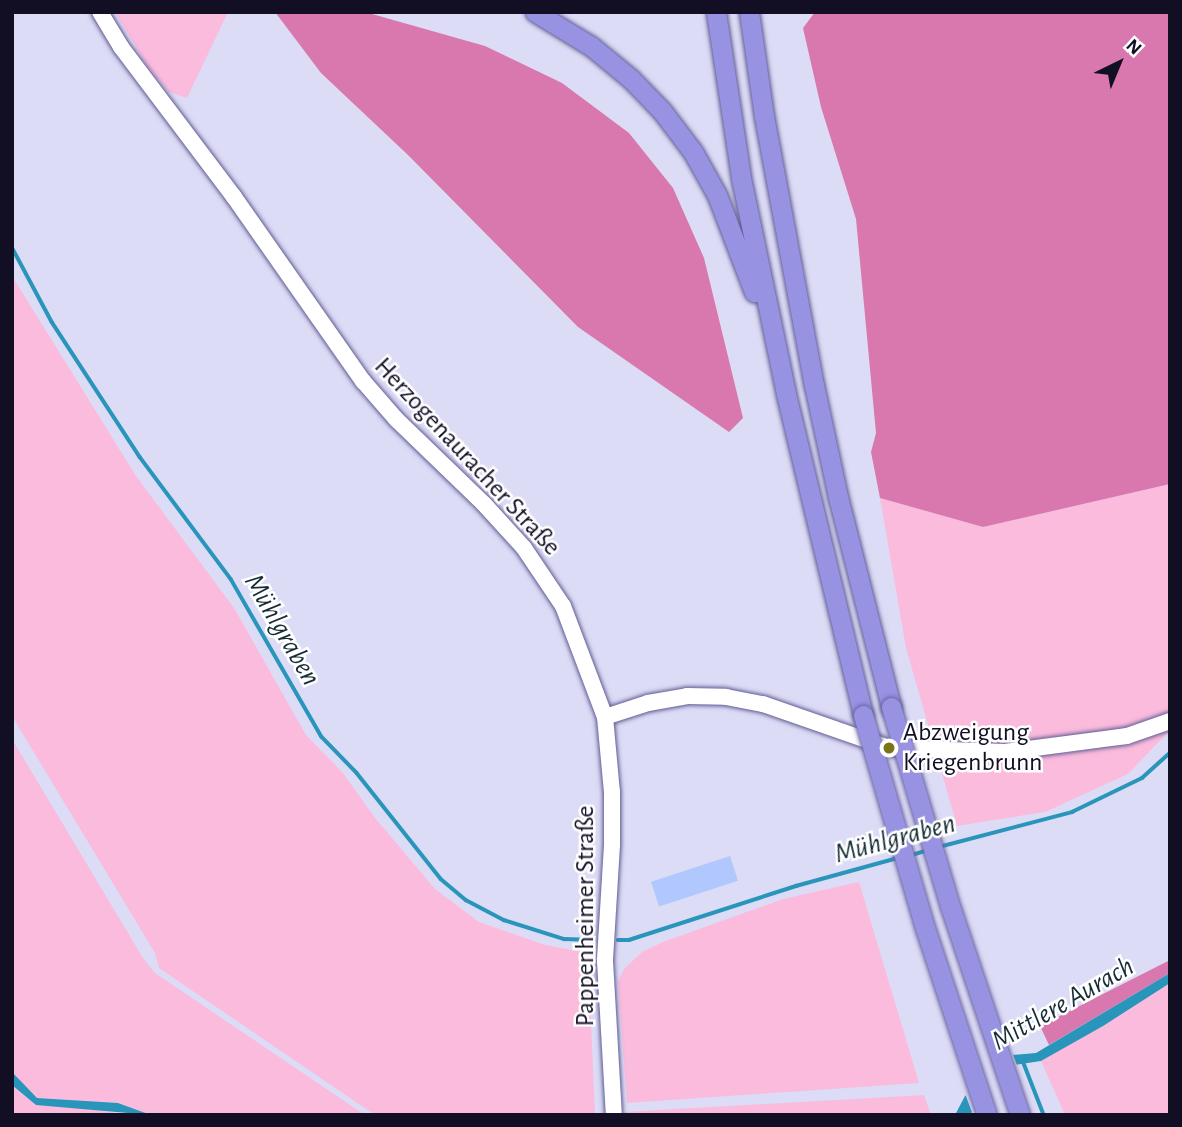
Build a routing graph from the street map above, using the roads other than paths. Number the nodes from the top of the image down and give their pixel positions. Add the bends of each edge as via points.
1 (100, 12) edge
2 (535, 12) edge
3 (716, 12) edge
4 (749, 12) edge
5 (786, 394) junction
6 (605, 717) junction
7 (1170, 721) edge
8 (614, 1115) edge
9 (987, 1115) edge
10 (1020, 1115) edge

1 - 6 street, Herzogenauracher Straße via 129,59 234,197 363,381 484,504 547,580 567,616
2 - 5 highway via 591,46 631,79 693,152 740,251
3 - 5 highway via 741,178
4 - 10 highway, bridge via 764,116 838,497 891,707 951,909
5 - 9 highway, bridge via 863,715 925,928
6 - 7 street via 687,696 726,697 763,704 889,748 1005,752 1127,736
6 - 8 street, Pappenheimer Straße via 612,792 605,961

